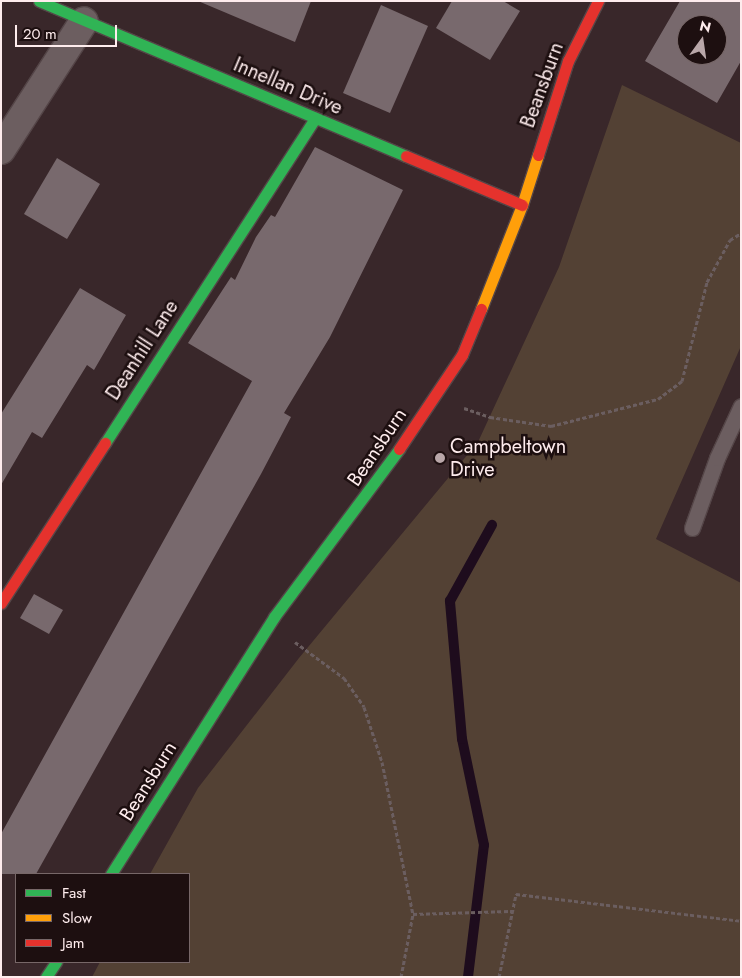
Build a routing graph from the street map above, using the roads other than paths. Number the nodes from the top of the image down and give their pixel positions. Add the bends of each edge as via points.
1 (39, 1) edge
2 (598, 1) edge
3 (84, 21) junction
4 (314, 118) junction
5 (1, 150) edge
6 (522, 205) junction
7 (741, 406) edge
8 (692, 528) dead end
9 (1, 603) edge
10 (112, 873) edge
11 (55, 963) edge
12 (46, 977) edge

1 - 3 street, Innellan Drive
2 - 6 street, Beansburn via 568,60
3 - 4 street, Innellan Drive
3 - 5 street
4 - 6 street, Innellan Drive
4 - 9 street, Deanhill Lane
6 - 10 street, Beansburn via 462,355 372,489 270,623
7 - 8 lane via 717,458
11 - 12 street

